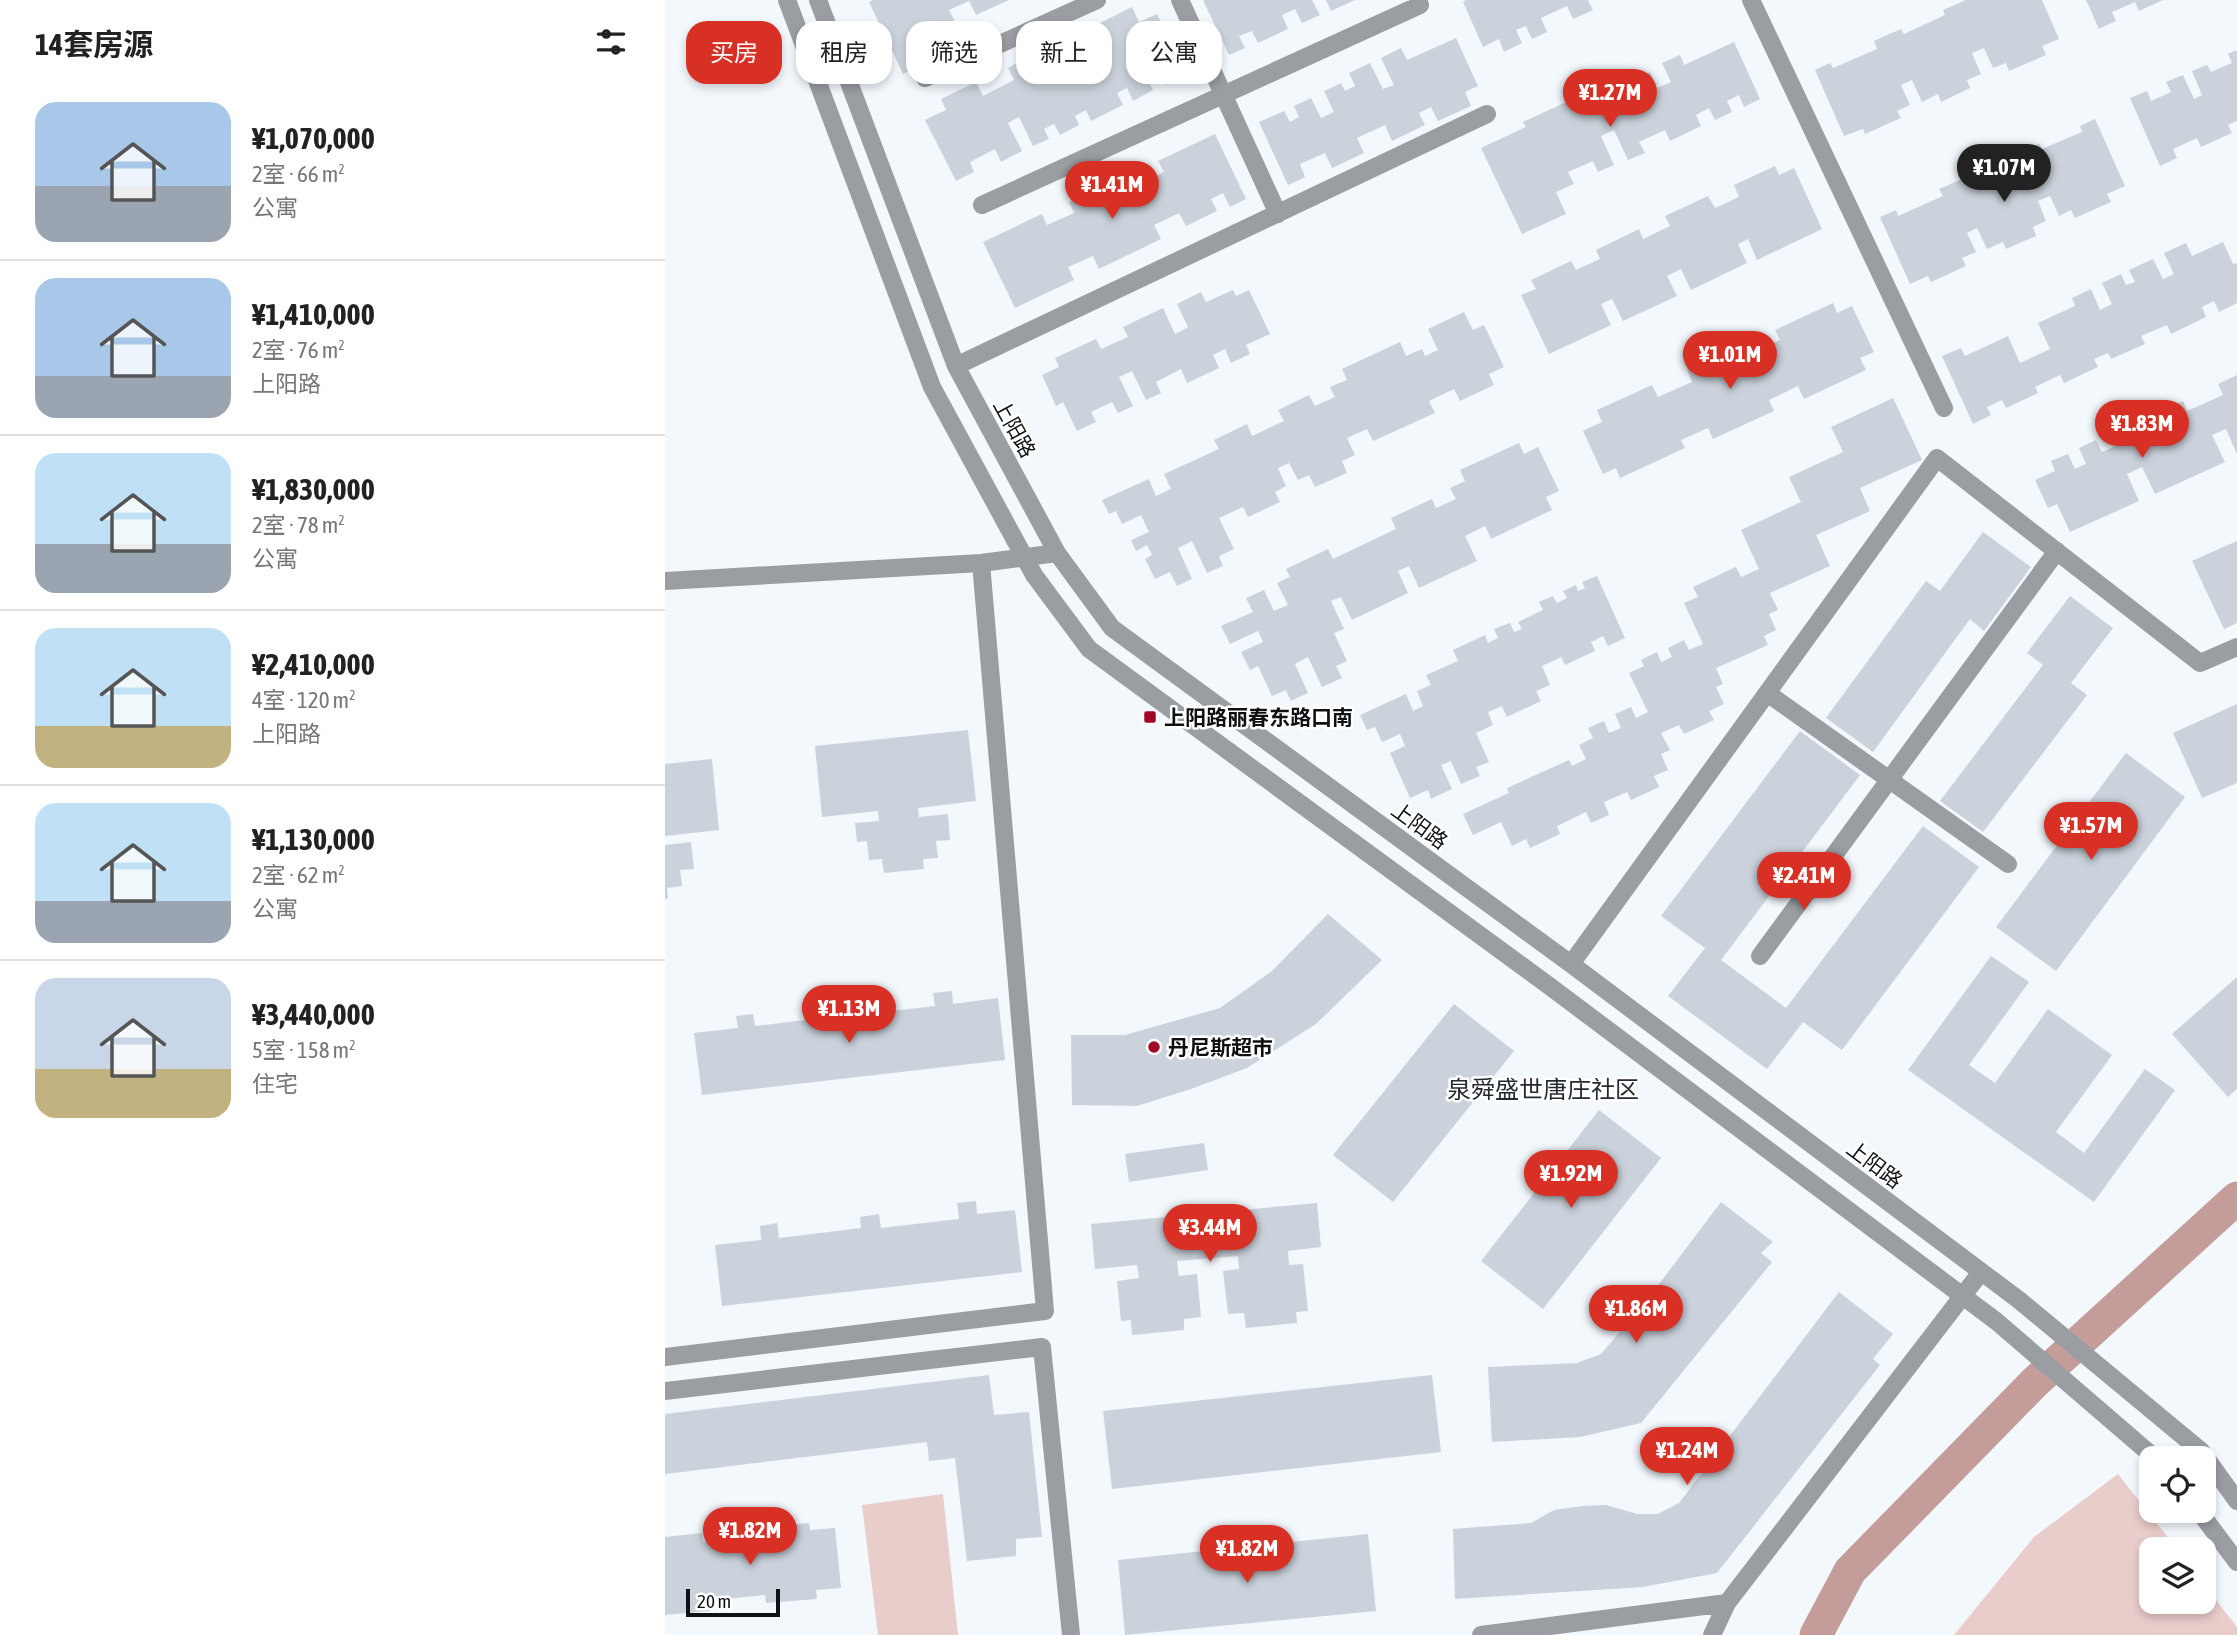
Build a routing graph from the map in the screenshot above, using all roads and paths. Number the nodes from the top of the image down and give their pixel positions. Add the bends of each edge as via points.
1 (787, 0) edge
2 (818, 0) edge
3 (1097, 0) edge
4 (1180, 0) edge
5 (1418, 0) edge
6 (1751, 0) edge
7 (1002, 43) edge
8 (1223, 95) junction
9 (1487, 114) dead end
10 (982, 205) dead end
11 (1278, 214) junction
12 (956, 366) junction
13 (1944, 408) dead end
14 (2057, 551) junction
15 (1057, 553) junction
16 (1025, 558) junction
17 (981, 563) junction
18 (665, 581) edge
19 (2237, 647) edge
20 (1767, 693) junction
21 (1890, 780) junction
22 (2008, 864) dead end
23 (1761, 956) dead end
24 (1571, 964) junction
25 (1980, 1272) junction
26 (1962, 1296) junction
27 (665, 1357) edge
28 (665, 1391) edge
29 (2142, 1446) edge
30 (2237, 1501) edge
31 (2208, 1523) edge
32 (2237, 1562) edge
33 (1727, 1603) junction
34 (1071, 1635) edge
35 (1481, 1635) edge
36 (1712, 1635) edge

1 - 16 street via 932,387
2 - 12 street, 上阳路
3 - 7 street
4 - 8 street
5 - 8 street via 1420,5
6 - 13 street
8 - 10 street
8 - 11 street
9 - 11 street
11 - 12 street
12 - 15 street, 上阳路
14 - 19 street via 2200,663
14 - 20 street via 1937,458
14 - 21 street
15 - 16 street
15 - 24 street, 上阳路 via 1112,628
16 - 17 street
16 - 26 street via 1089,649
17 - 18 street
17 - 27 street via 1045,1311
20 - 21 street
20 - 24 street
21 - 22 street
21 - 23 street
24 - 25 street, 上阳路
25 - 26 street
25 - 30 street, 上阳路 via 2201,1451
26 - 29 street
26 - 33 street
28 - 34 street via 1042,1347
31 - 32 street
33 - 35 street
33 - 36 street

